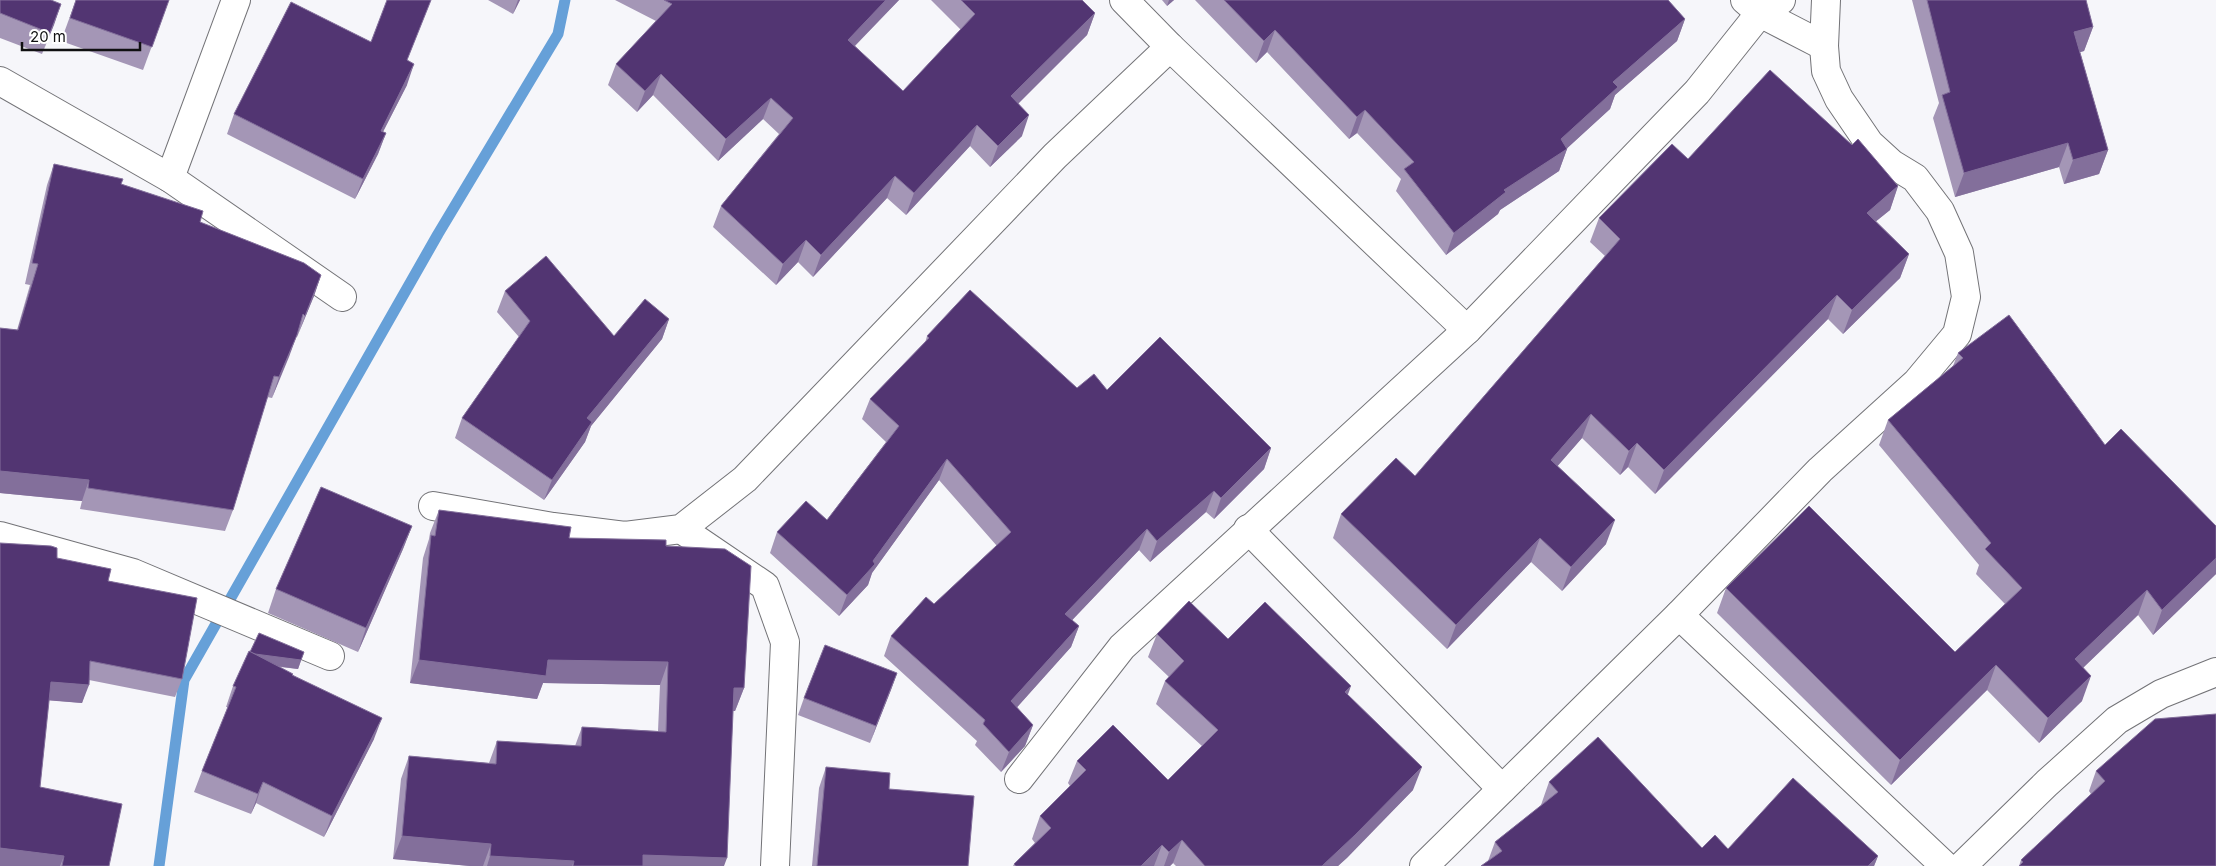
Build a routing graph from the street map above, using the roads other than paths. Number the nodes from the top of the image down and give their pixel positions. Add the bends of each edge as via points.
1 (236, 0) edge
2 (1124, 0) edge
3 (1826, 0) edge
4 (1762, 4) edge
5 (1824, 46) junction
6 (1170, 48) junction
7 (3, 91) edge
8 (170, 178) junction
9 (342, 297) dead end
10 (1467, 330) junction
11 (433, 506) dead end
12 (681, 529) junction
13 (1248, 530) junction
14 (0, 536) edge
15 (1678, 615) junction
16 (330, 656) dead end
17 (2216, 672) edge
18 (1019, 778) dead end
19 (1502, 789) junction
20 (775, 866) edge
21 (1424, 866) edge
22 (1944, 866) edge
23 (1962, 866) edge

1 - 8 street
2 - 6 street
3 - 5 street
4 - 5 street
4 - 10 street via 1696,92
5 - 15 street via 1826,71 1839,99 1869,143 1892,164 1915,178 1940,211 1959,253 1966,297 1957,334 1917,382 1820,470
6 - 10 street
6 - 12 street via 1055,156 745,480
7 - 8 street
8 - 9 street
10 - 13 street
11 - 12 street via 625,536
12 - 20 street via 765,586 786,642
13 - 18 street via 1122,647
13 - 19 street
14 - 16 street via 132,573
15 - 19 street
15 - 22 street
17 - 23 street via 2161,694 2117,720
19 - 21 street

